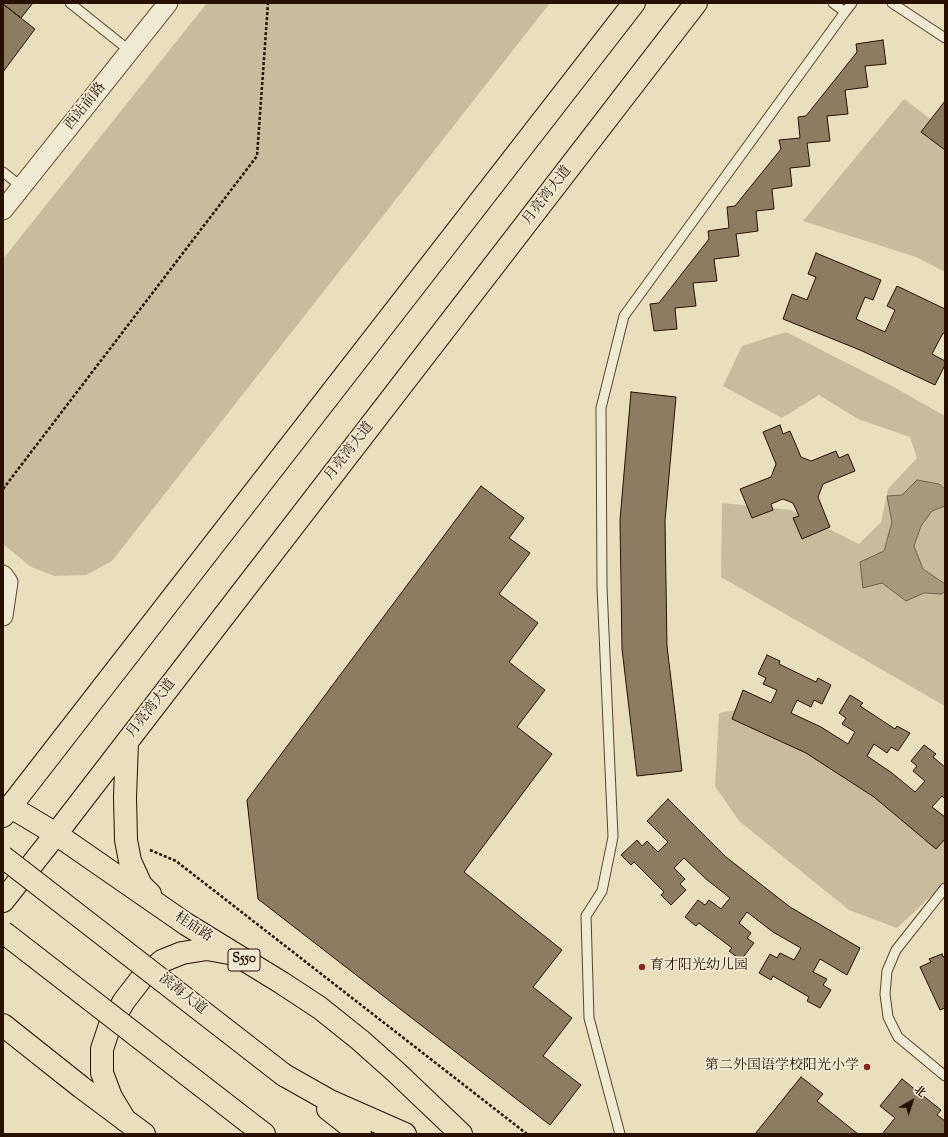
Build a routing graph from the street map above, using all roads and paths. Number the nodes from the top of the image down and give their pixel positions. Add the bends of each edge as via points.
1 (70, 3) edge
2 (168, 3) edge
3 (268, 3) edge
4 (634, 3) edge
5 (696, 3) edge
6 (833, 3) edge
7 (852, 3) edge
8 (892, 3) edge
9 (845, 12) junction
10 (945, 38) edge
11 (130, 51) junction
12 (3, 172) edge
13 (22, 186) junction
14 (3, 210) edge
15 (3, 489) edge
16 (3, 574) edge
17 (3, 616) edge
18 (127, 742) junction
19 (7, 812) edge
20 (56, 834) junction
21 (126, 840) junction
22 (3, 857) edge
23 (945, 888) edge
24 (3, 901) edge
25 (160, 906) junction
26 (3, 932) edge
27 (232, 953) junction
28 (3, 1025) edge
29 (3, 1040) edge
30 (52, 1064) junction
31 (284, 1075) junction
32 (945, 1076) edge
33 (125, 1120) junction
34 (253, 1127) edge
35 (144, 1134) edge
36 (264, 1134) edge
37 (360, 1134) edge
38 (405, 1134) edge
39 (461, 1134) edge
40 (527, 1134) edge
41 (620, 1134) edge

1 - 11 lane
2 - 11 street, 西站前路
3 - 15 path via 257,156
4 - 19 main road
5 - 18 main road, 月亮湾大道
6 - 9 lane
7 - 9 lane
8 - 10 lane
9 - 41 lane via 624,316 601,408 602,587 613,837 602,890 586,916 589,1018
11 - 13 street, 西站前路
12 - 13 lane
13 - 14 street, 西站前路
16 - 17 street via 8,582
18 - 20 main road, 月亮湾大道
18 - 21 main road
19 - 20 main road, 桂庙路 / S550
20 - 24 main road, 月亮湾大道
20 - 25 main road, 桂庙路 / S550
21 - 25 main road via 130,861 141,885
21 - 40 path via 176,861
22 - 31 main road, 滨海大道, bridge
23 - 32 lane via 896,950 887,971 885,994 888,1017 898,1037
25 - 27 main road, 桂庙路 / S550
26 - 34 main road, bridge
27 - 33 main road via 207,949 182,953 162,961 141,979 124,1000 110,1025 102,1049 102,1073 111,1097
27 - 39 main road, 桂庙路 / S550 via 320,1008 396,1072
28 - 30 main road
29 - 30 main road via 26,1049
30 - 33 main road
31 - 37 main road, 滨海大道
31 - 38 main road via 330,1101
33 - 35 main road
34 - 36 main road

